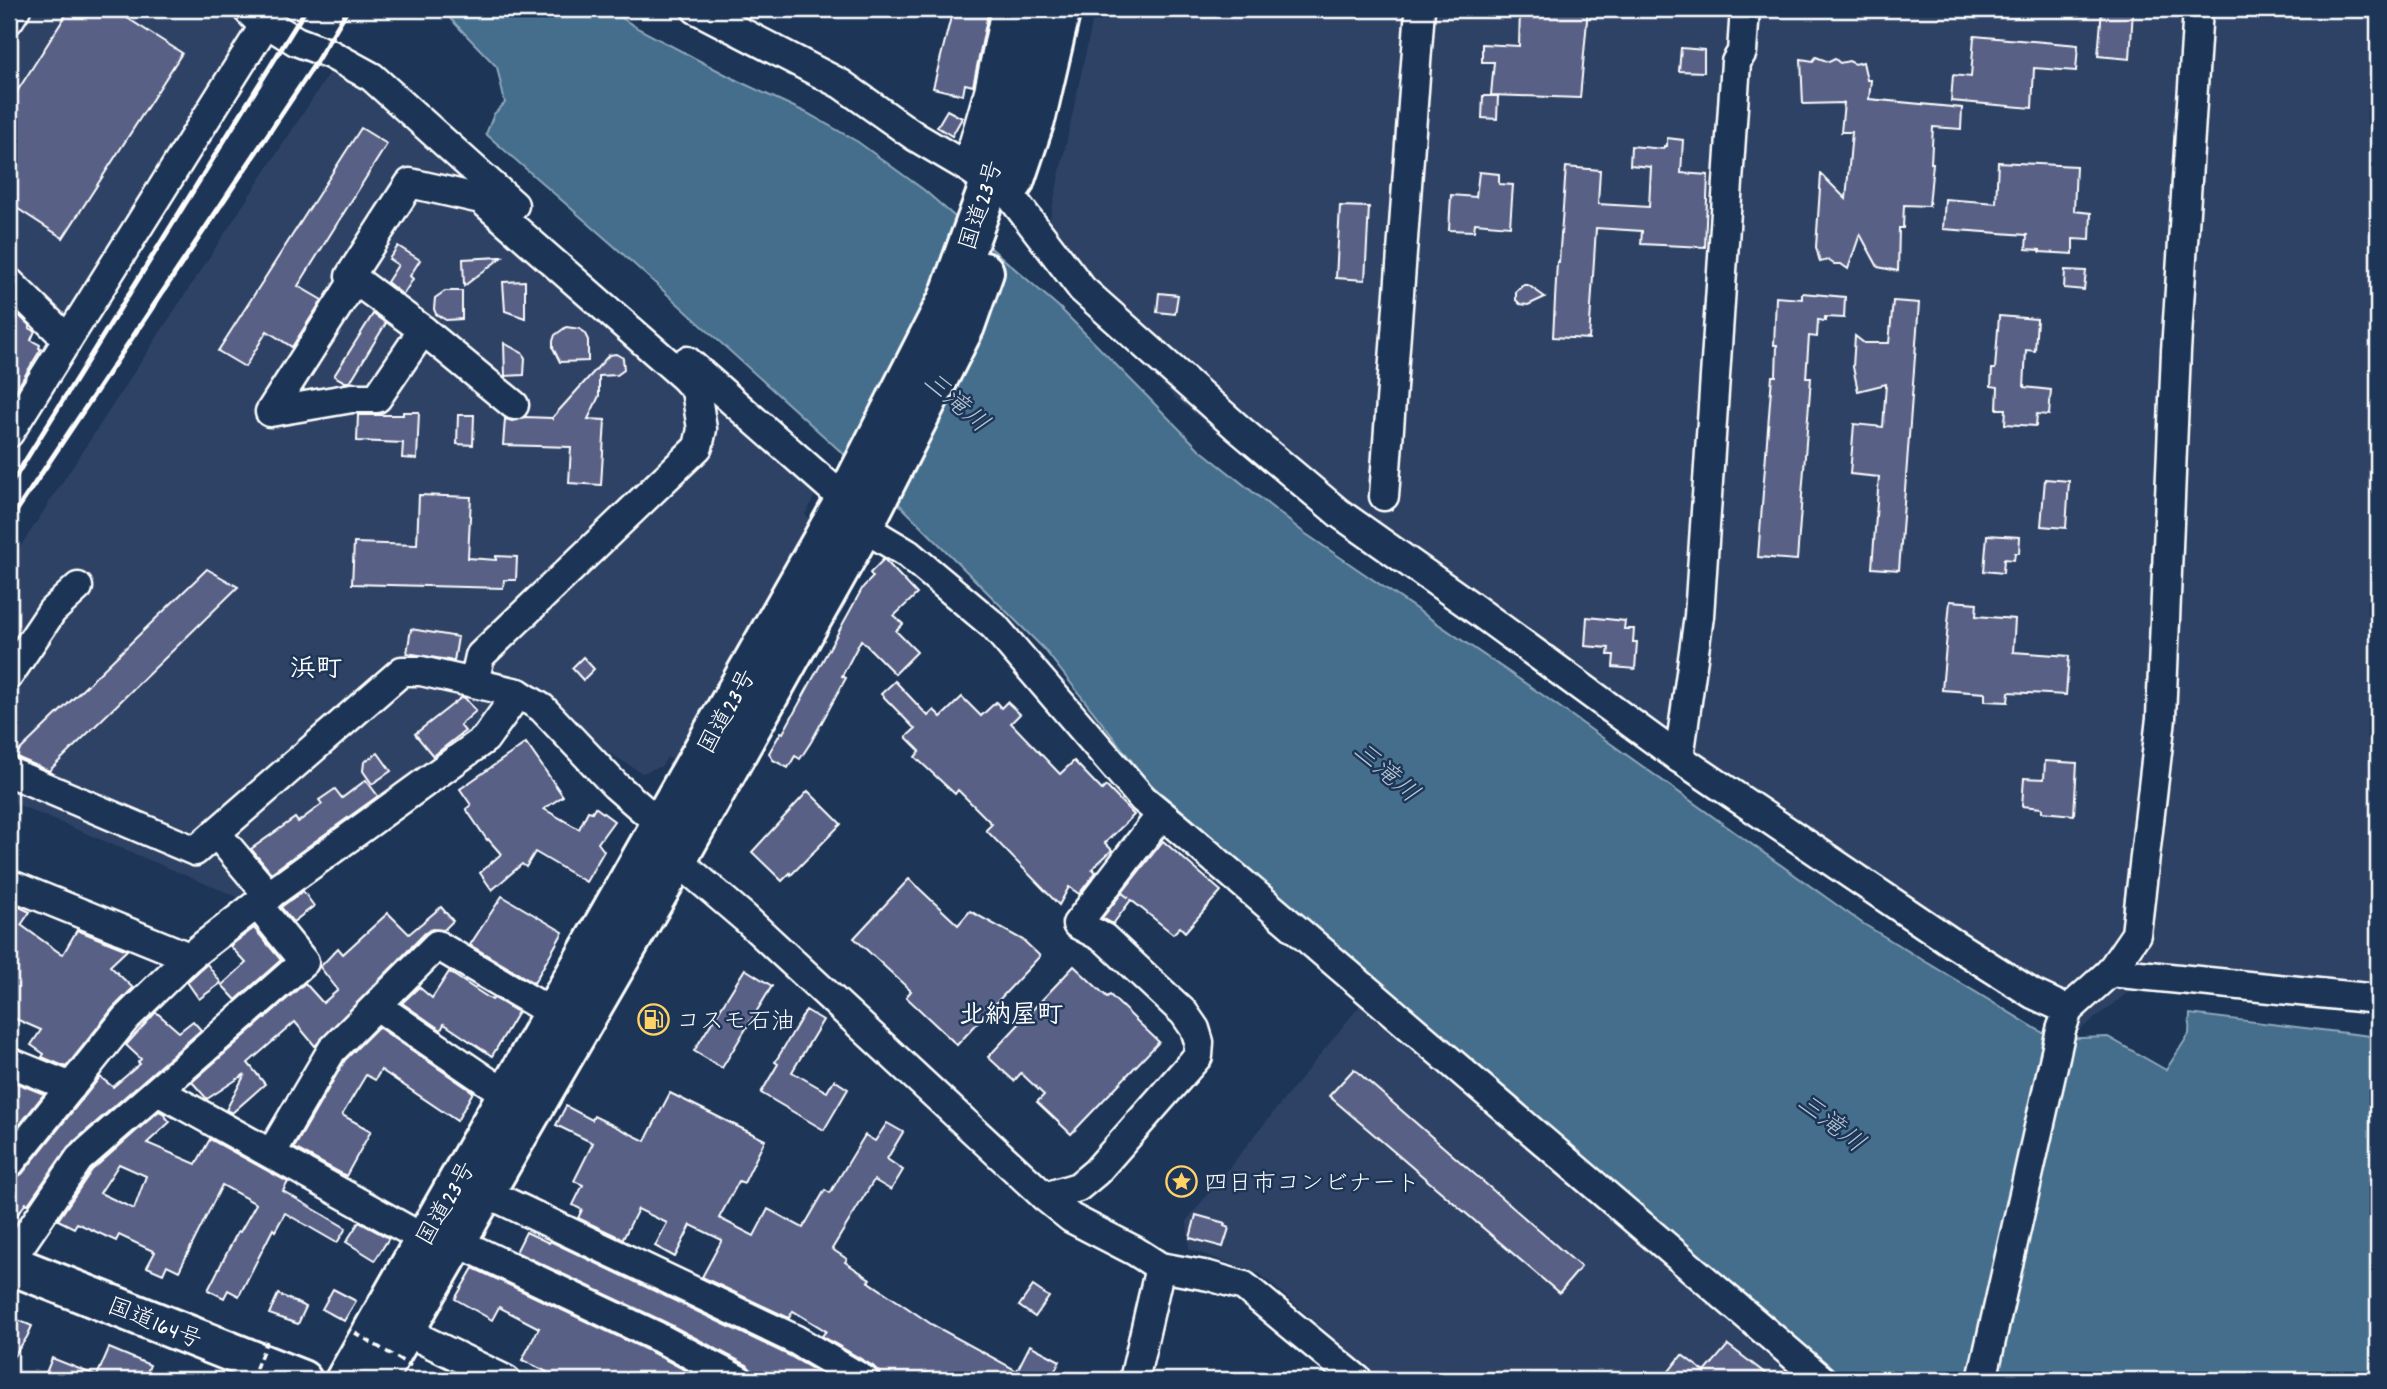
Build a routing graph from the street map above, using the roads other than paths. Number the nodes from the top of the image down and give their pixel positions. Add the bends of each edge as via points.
1 (16, 9) edge
2 (1006, 9) edge
3 (1030, 9) edge
4 (1061, 9) edge
5 (1420, 9) edge
6 (1745, 9) edge
7 (2198, 9) edge
8 (705, 11) edge
9 (255, 17) edge
10 (9, 20) edge
11 (991, 191) junction
12 (355, 279) junction
13 (9, 282) edge
14 (423, 330) junction
15 (67, 339) junction
16 (514, 405) dead end
17 (9, 433) edge
18 (1384, 496) dead end
19 (857, 508) junction
20 (78, 587) dead end
21 (9, 675) edge
22 (474, 683) junction
23 (518, 693) junction
24 (1679, 758) junction
25 (9, 772) edge
26 (1160, 815) junction
27 (661, 825) junction
28 (216, 833) junction
29 (677, 860) junction
30 (9, 884) edge
31 (263, 900) junction
32 (189, 957) junction
33 (2110, 972) junction
34 (2378, 999) edge
35 (377, 1006) junction
36 (554, 1014) junction
37 (2064, 1020) junction
38 (9, 1062) edge
39 (71, 1087) junction
40 (158, 1091) junction
41 (507, 1095) junction
42 (272, 1152) junction
43 (9, 1164) edge
44 (485, 1192) junction
45 (1045, 1197) junction
46 (440, 1240) junction
47 (9, 1263) edge
48 (1160, 1267) junction
49 (408, 1348) junction
50 (1344, 1375) edge
51 (302, 1380) edge
52 (345, 1380) edge
53 (376, 1380) edge
54 (506, 1380) edge
55 (739, 1380) edge
56 (861, 1380) edge
57 (1134, 1380) edge
58 (1822, 1380) edge
59 (1982, 1380) edge

1 - 10 street
2 - 11 street via 989,91
3 - 11 highway, 国道23号
4 - 11 highway, 国道23号 via 1036,117
5 - 18 street
6 - 24 street via 1742,52 1736,62 1699,615
7 - 33 street via 2176,351 2161,718 2136,934
8 - 11 street via 841,84
9 - 15 street
9 - 19 street via 372,77 763,430
11 - 19 highway, 国道23号 via 965,326
11 - 24 street via 1082,289 1339,513
12 - 14 street
12 - 14 street via 270,412 377,398
12 - 22 street via 351,276 410,183 481,199 696,390 702,429 698,447 480,656
13 - 15 street
14 - 16 street
15 - 17 street
19 - 26 street via 994,626
19 - 27 highway, 国道23号
19 - 29 highway, 国道23号
20 - 21 street via 52,611
22 - 23 street
22 - 28 street via 402,671
23 - 27 street via 542,708 615,785
23 - 31 street via 485,739
24 - 37 street via 2033,994
25 - 28 street via 195,851
26 - 45 street via 1077,924 1104,938 1184,1013 1195,1029 1198,1056 1096,1172 1079,1187
26 - 58 street
27 - 29 street
27 - 36 highway, 国道23号
28 - 31 street
29 - 44 highway, 国道23号
29 - 45 street
30 - 32 street
31 - 32 street
31 - 40 street via 304,962
32 - 39 street via 126,1018
33 - 34 street
33 - 37 street
35 - 36 street via 437,945
35 - 41 street
35 - 42 street via 332,1050
36 - 41 highway, 国道23号
37 - 59 street
38 - 39 street
39 - 43 street
40 - 42 street
40 - 47 street via 79,1159
41 - 46 highway, 国道23号
42 - 46 street
44 - 46 highway, 国道23号
44 - 56 street via 784,1334
45 - 48 street via 1071,1218
46 - 49 highway, 国道23号
46 - 52 highway, 国道23号
46 - 55 street via 658,1337
47 - 51 highway, 国道164号
48 - 50 street via 1244,1286
48 - 57 street
49 - 53 highway, 国道23号
49 - 54 street

